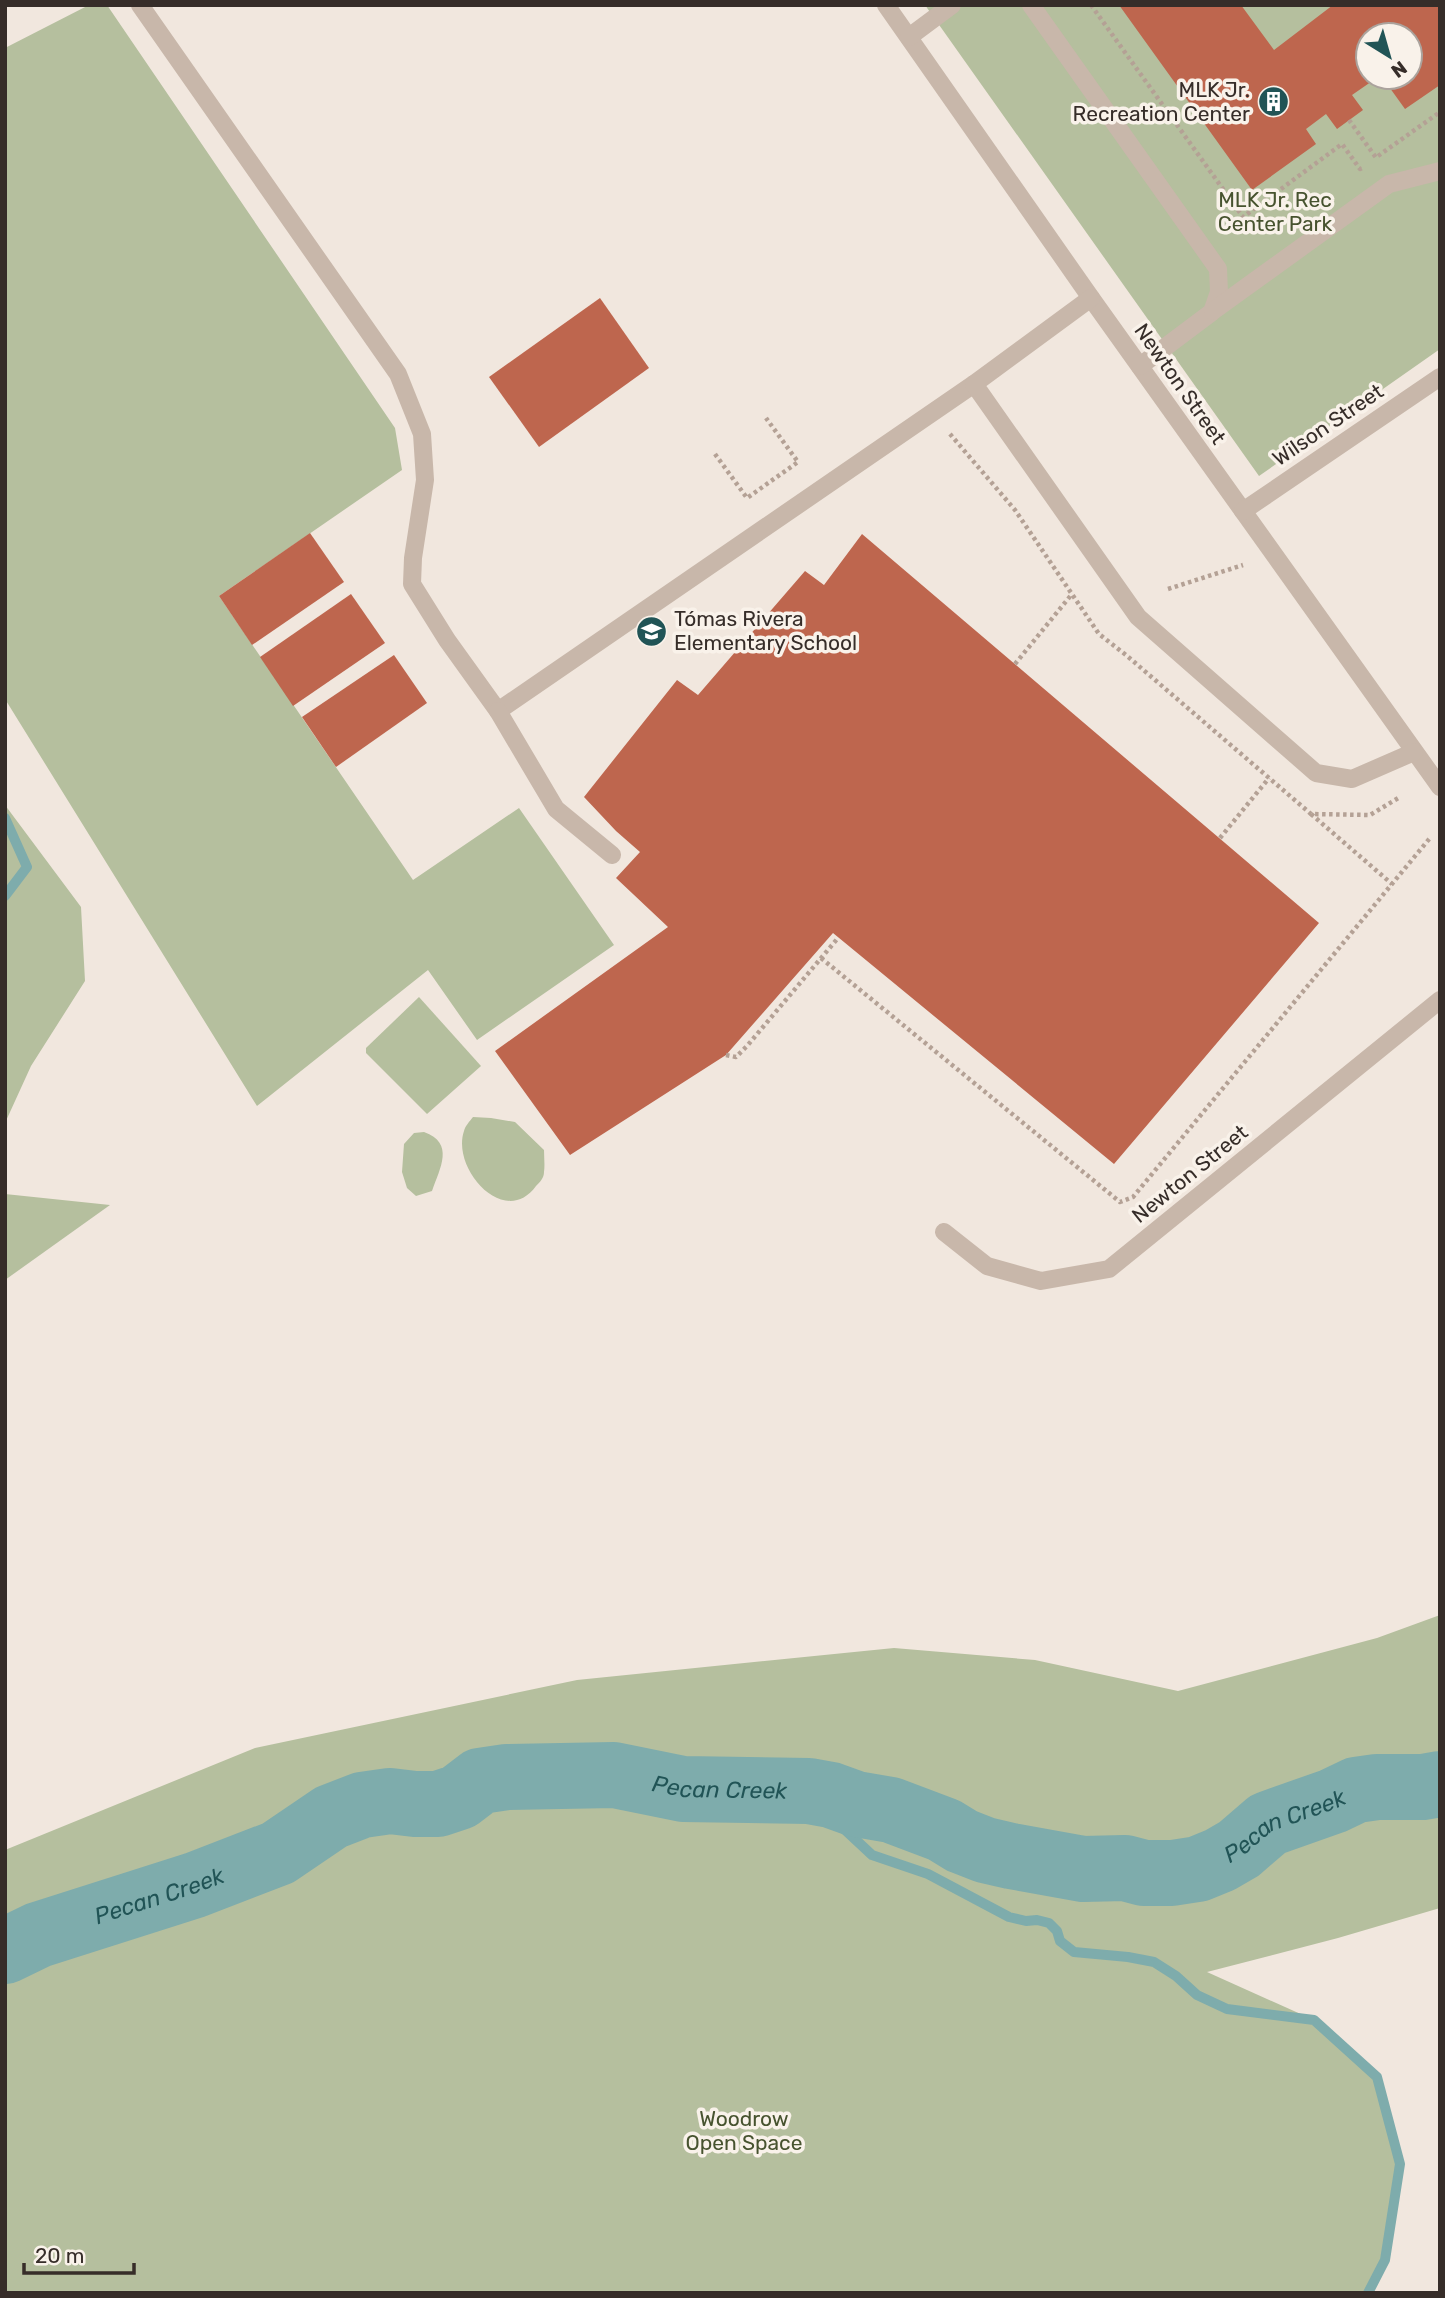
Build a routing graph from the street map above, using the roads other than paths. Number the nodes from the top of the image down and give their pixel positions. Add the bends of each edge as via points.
1 (140, 5) edge
2 (886, 5) edge
3 (952, 5) edge
4 (1031, 5) edge
5 (909, 37) junction
6 (1440, 171) edge
7 (1091, 298) junction
8 (1212, 312) junction
9 (1140, 366) junction
10 (1440, 377) edge
11 (974, 384) junction
12 (1243, 511) junction
13 (498, 711) junction
14 (1414, 752) junction
15 (1440, 787) edge
16 (612, 855) dead end
17 (1440, 1000) edge
18 (944, 1232) dead end

1 - 13 street via 398,374 422,434 425,480 412,584
2 - 5 street, Newton Street
3 - 5 street
4 - 8 street via 1218,269 1219,292
5 - 7 street, Newton Street
6 - 8 street via 1389,184
7 - 9 street, Newton Street
7 - 11 street
8 - 9 street
9 - 12 street, Newton Street
10 - 12 street, Wilson Street
11 - 13 street
11 - 14 street via 1138,617 1316,773 1352,779
12 - 14 street, Newton Street
13 - 16 street via 556,809
14 - 15 street, Newton Street
17 - 18 street, Newton Street via 1109,1269 1041,1281 987,1266

